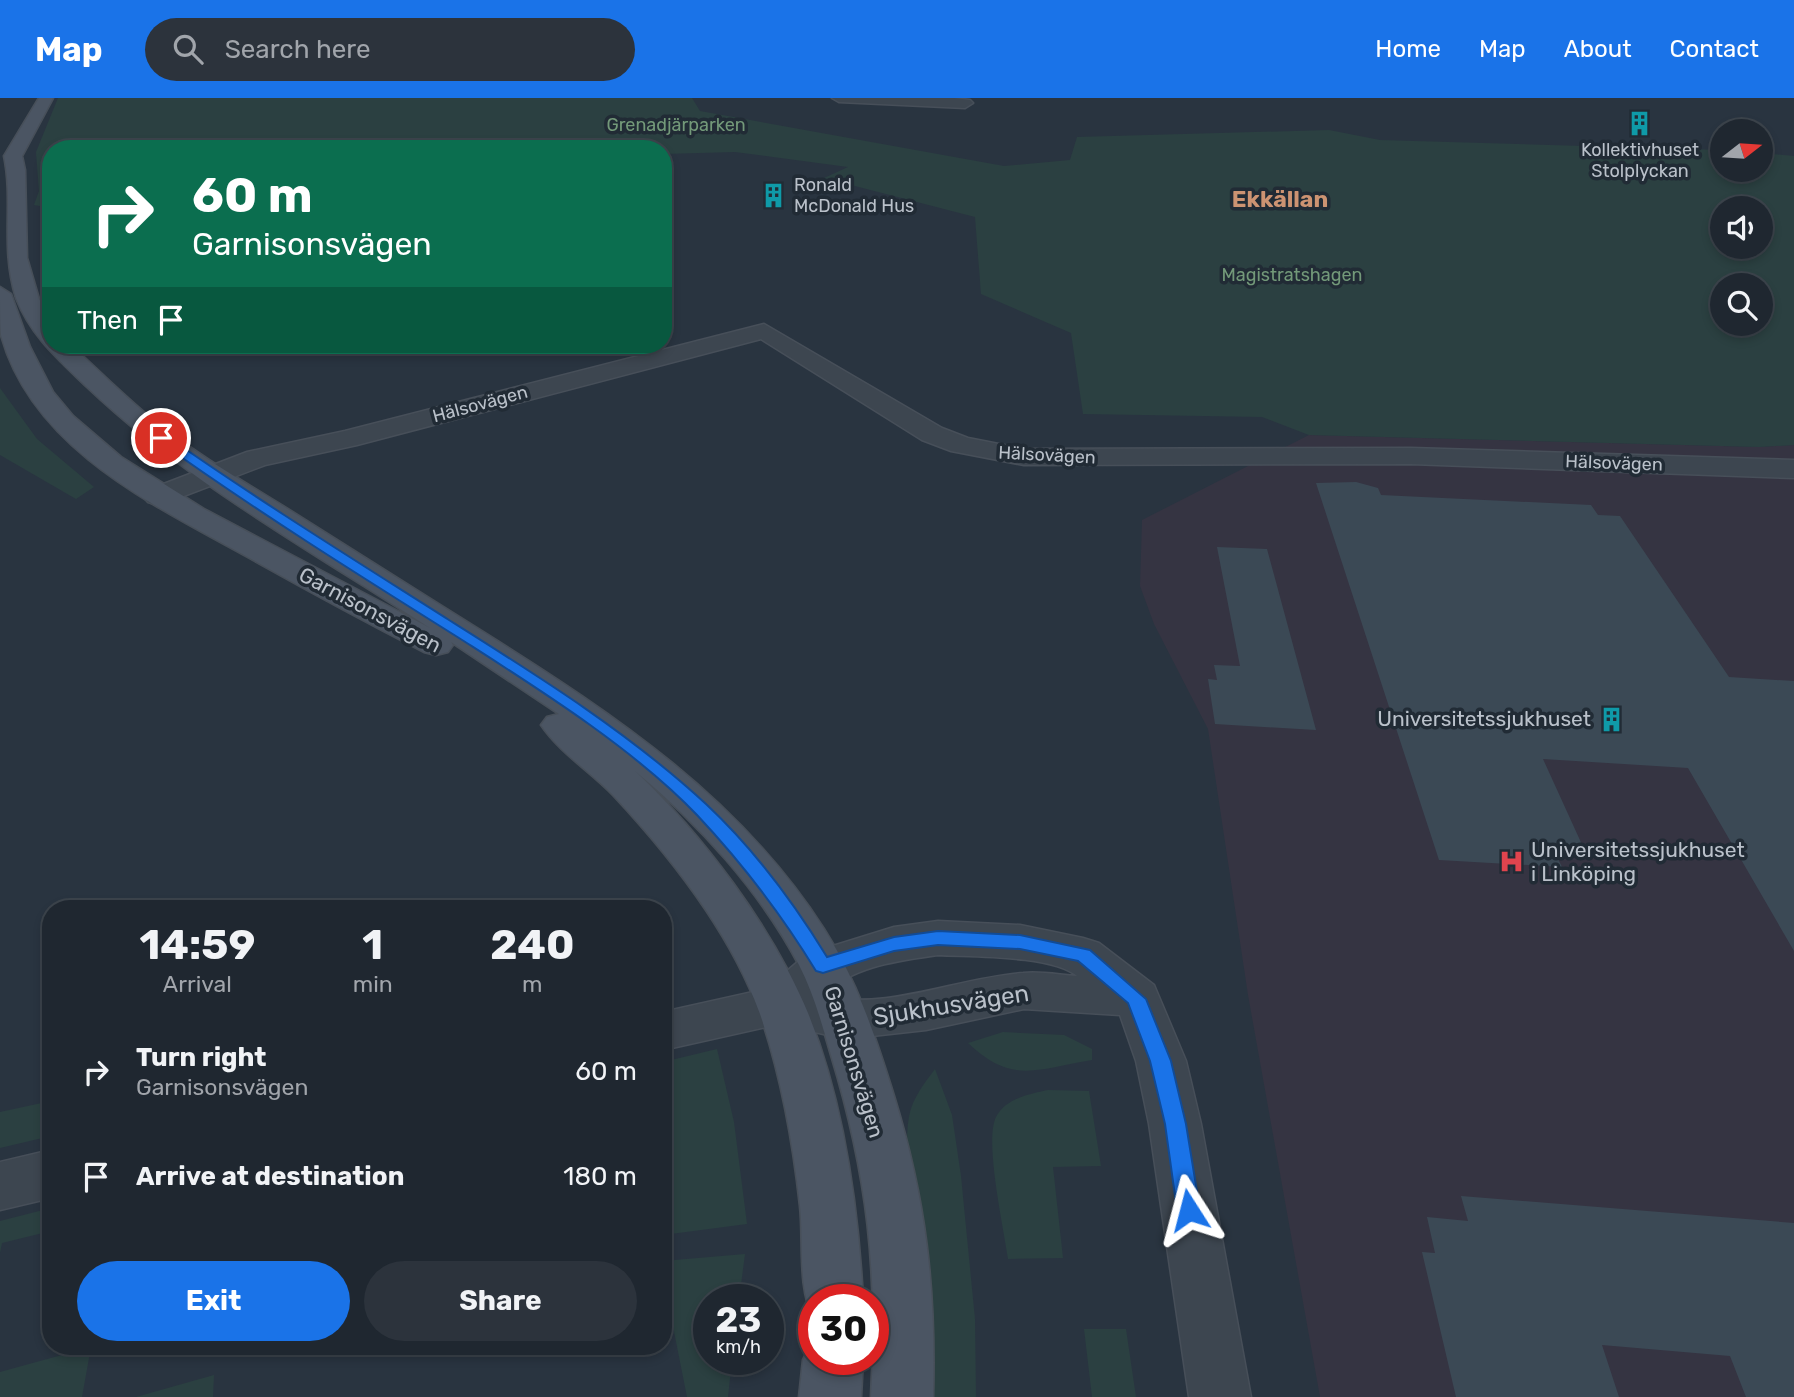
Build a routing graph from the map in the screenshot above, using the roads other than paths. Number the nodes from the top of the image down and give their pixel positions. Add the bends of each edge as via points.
1 (30, 98) edge
2 (46, 98) edge
3 (838, 98) edge
4 (968, 106) edge
5 (0, 149) edge
6 (0, 294) edge
7 (42, 323) edge
8 (67, 354) edge
9 (1794, 470) edge
10 (215, 476) junction
11 (158, 496) junction
12 (823, 966) junction
13 (1136, 999) junction
14 (780, 1005) junction
15 (845, 1020) junction
16 (672, 1029) edge
17 (42, 1176) edge
18 (0, 1186) edge
19 (834, 1284) edge
20 (832, 1375) edge
21 (830, 1397) edge
22 (902, 1397) edge
23 (1220, 1397) edge

1 - 5 street
2 - 7 street via 13,156 18,273 22,292
3 - 4 street
6 - 11 street, Garnisonsvägen via 44,397 63,421
8 - 10 street, Garnisonsvägen via 143,425
9 - 10 street, Hälsovägen via 1411,456 1024,457 961,445 932,434 764,331 346,439 267,469
10 - 11 street, Hälsovägen
10 - 12 street, Garnisonsvägen via 558,695 653,768 702,810 745,858
11 - 14 street, Garnisonsvägen via 473,665 569,733 622,781 706,879
12 - 13 street via 894,944 938,938 1020,942 1083,956
12 - 14 street
12 - 15 street, Garnisonsvägen
13 - 15 street, Sjukhusvägen via 1024,991 926,1011
13 - 23 street via 1161,1061 1175,1124
14 - 15 street, Sjukhusvägen
14 - 16 street
14 - 19 street, Garnisonsvägen via 820,1147
15 - 22 street, Garnisonsvägen via 886,1167 901,1246
17 - 18 street
20 - 21 street

